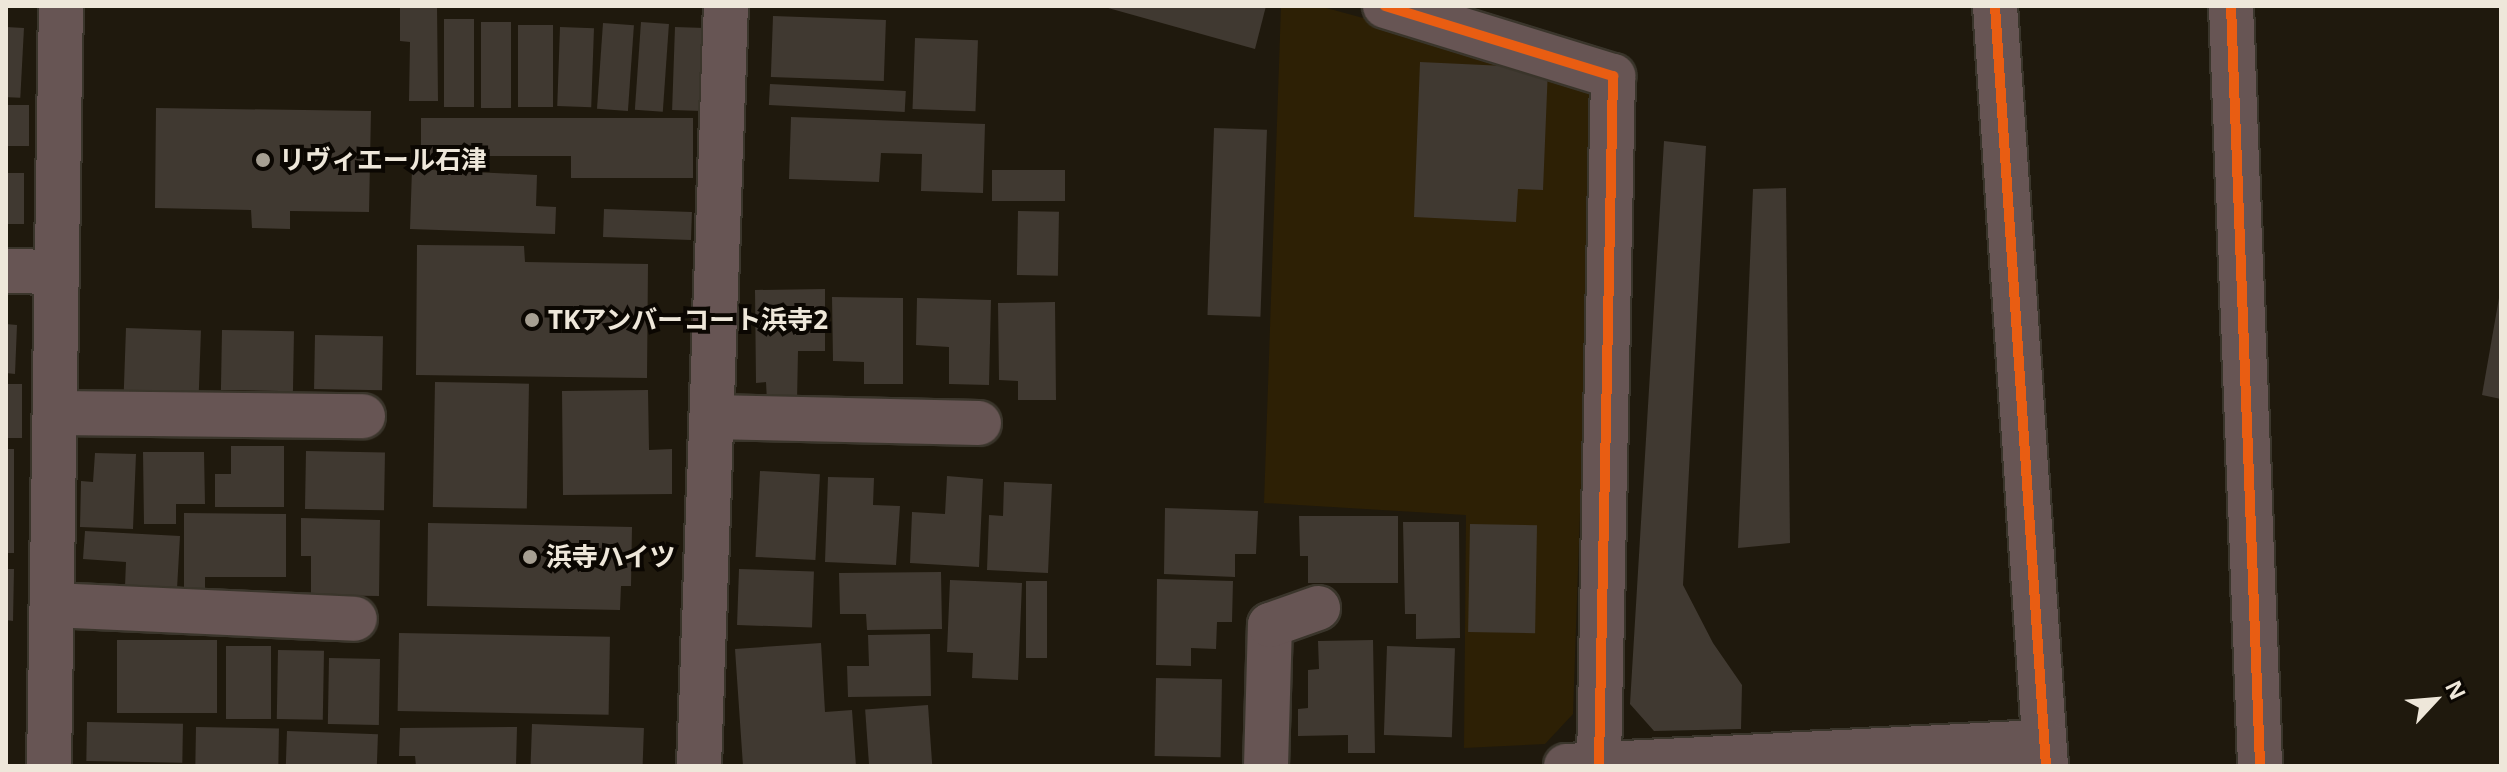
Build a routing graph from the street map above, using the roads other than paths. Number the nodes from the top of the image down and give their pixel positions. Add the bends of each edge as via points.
1 (61, 6) edge
2 (726, 6) edge
3 (1385, 6) edge
4 (1995, 6) edge
5 (2231, 6) edge
6 (6, 271) edge
7 (57, 272) junction
8 (55, 413) junction
9 (363, 416) dead end
10 (712, 417) junction
11 (979, 423) dead end
12 (52, 605) junction
13 (1318, 608) dead end
14 (355, 619) dead end
15 (2045, 754) edge
16 (1582, 765) edge
17 (49, 766) edge
18 (699, 766) edge
19 (1266, 766) edge
20 (2260, 766) edge

1 - 7 street
2 - 10 street
3 - 16 street via 1613,76
4 - 15 street
5 - 20 street
6 - 7 street
7 - 8 street
8 - 9 street
8 - 12 street
10 - 11 street
10 - 18 street
12 - 14 street
12 - 17 street
13 - 19 street via 1270,625
15 - 16 street

